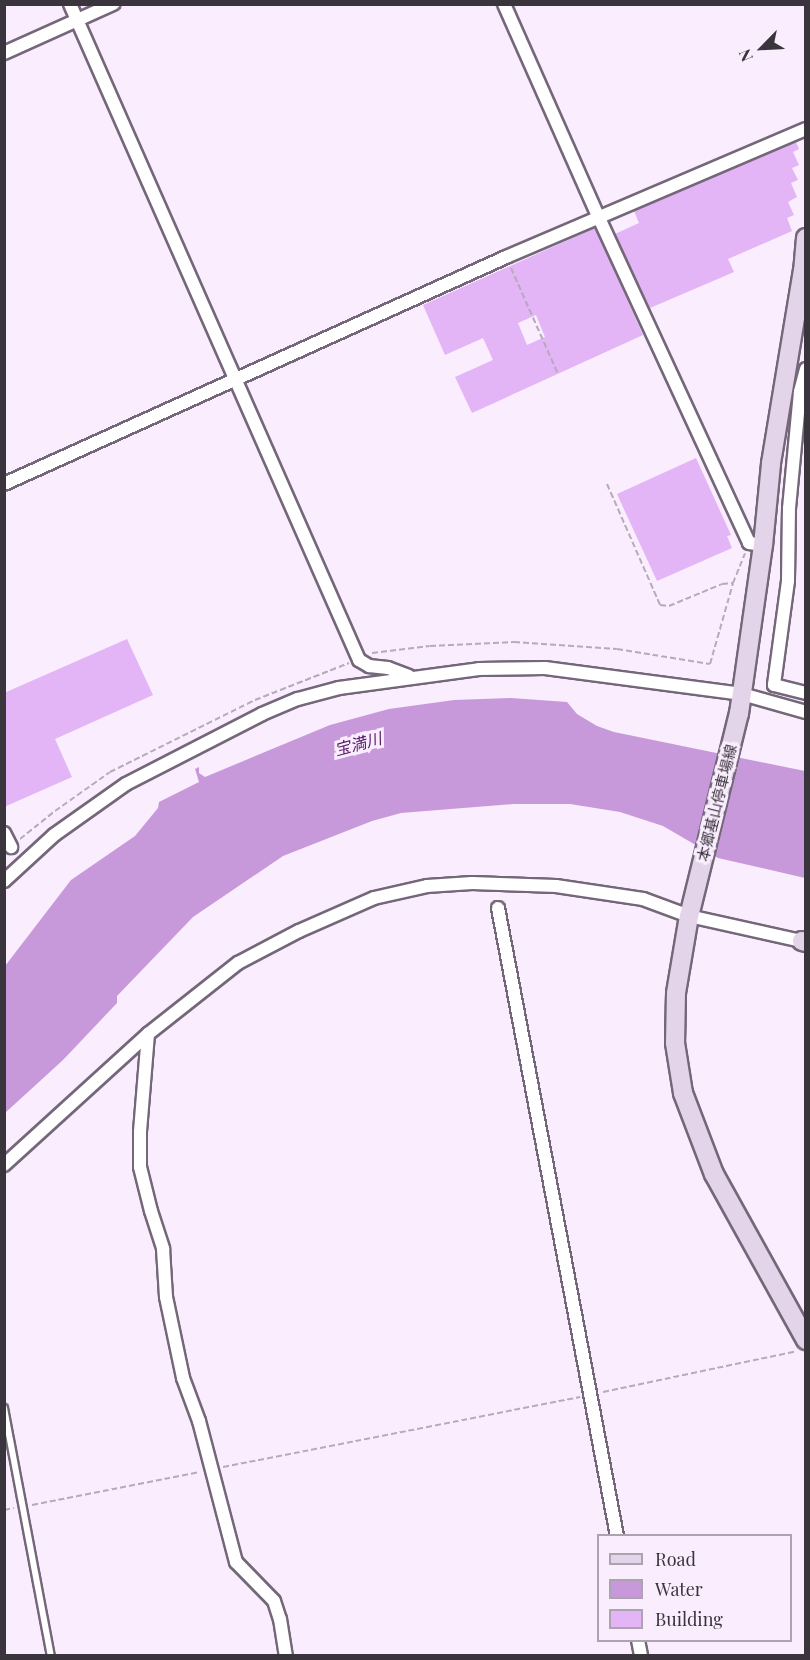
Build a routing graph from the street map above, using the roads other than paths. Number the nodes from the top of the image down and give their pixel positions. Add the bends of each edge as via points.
1 (70, 4) edge
2 (113, 4) edge
3 (504, 4) edge
4 (77, 20) junction
5 (4, 52) edge
6 (806, 129) edge
7 (599, 218) junction
8 (806, 238) edge
9 (804, 272) edge
10 (806, 369) edge
11 (235, 381) junction
12 (4, 484) edge
13 (763, 545) junction
14 (414, 678) junction
15 (806, 693) edge
16 (742, 694) junction
17 (806, 712) edge
18 (4, 833) edge
19 (11, 847) dead end
20 (4, 881) edge
21 (498, 908) dead end
22 (690, 912) junction
23 (804, 942) edge
24 (148, 1034) junction
25 (4, 1166) edge
26 (806, 1340) edge
27 (4, 1408) edge
28 (617, 1534) edge
29 (51, 1656) edge
30 (286, 1656) edge

1 - 4 street
2 - 4 street
3 - 7 street
4 - 5 street
4 - 11 street
6 - 7 street
7 - 11 street
7 - 13 street via 749,543
8 - 9 main road, 本郷基山停車場線
9 - 13 main road, 本郷基山停車場線 via 771,464
10 - 15 street via 789,508 788,580 774,685
11 - 12 street
11 - 14 street via 359,660
13 - 16 main road, 本郷基山停車場線
14 - 16 street via 479,669 545,668
14 - 20 street via 339,688 262,714 96,803
16 - 17 street
16 - 22 main road, 本郷基山停車場線
18 - 19 street
21 - 28 street
22 - 23 street
22 - 24 street via 643,899 556,886 472,883 374,898 238,963
22 - 26 main road, 本郷基山停車場線 via 676,993 675,1043 683,1094 714,1173
24 - 25 street
24 - 30 street via 141,1167 150,1211 164,1248 166,1297 183,1378 199,1421 236,1562 274,1601
27 - 29 lane

